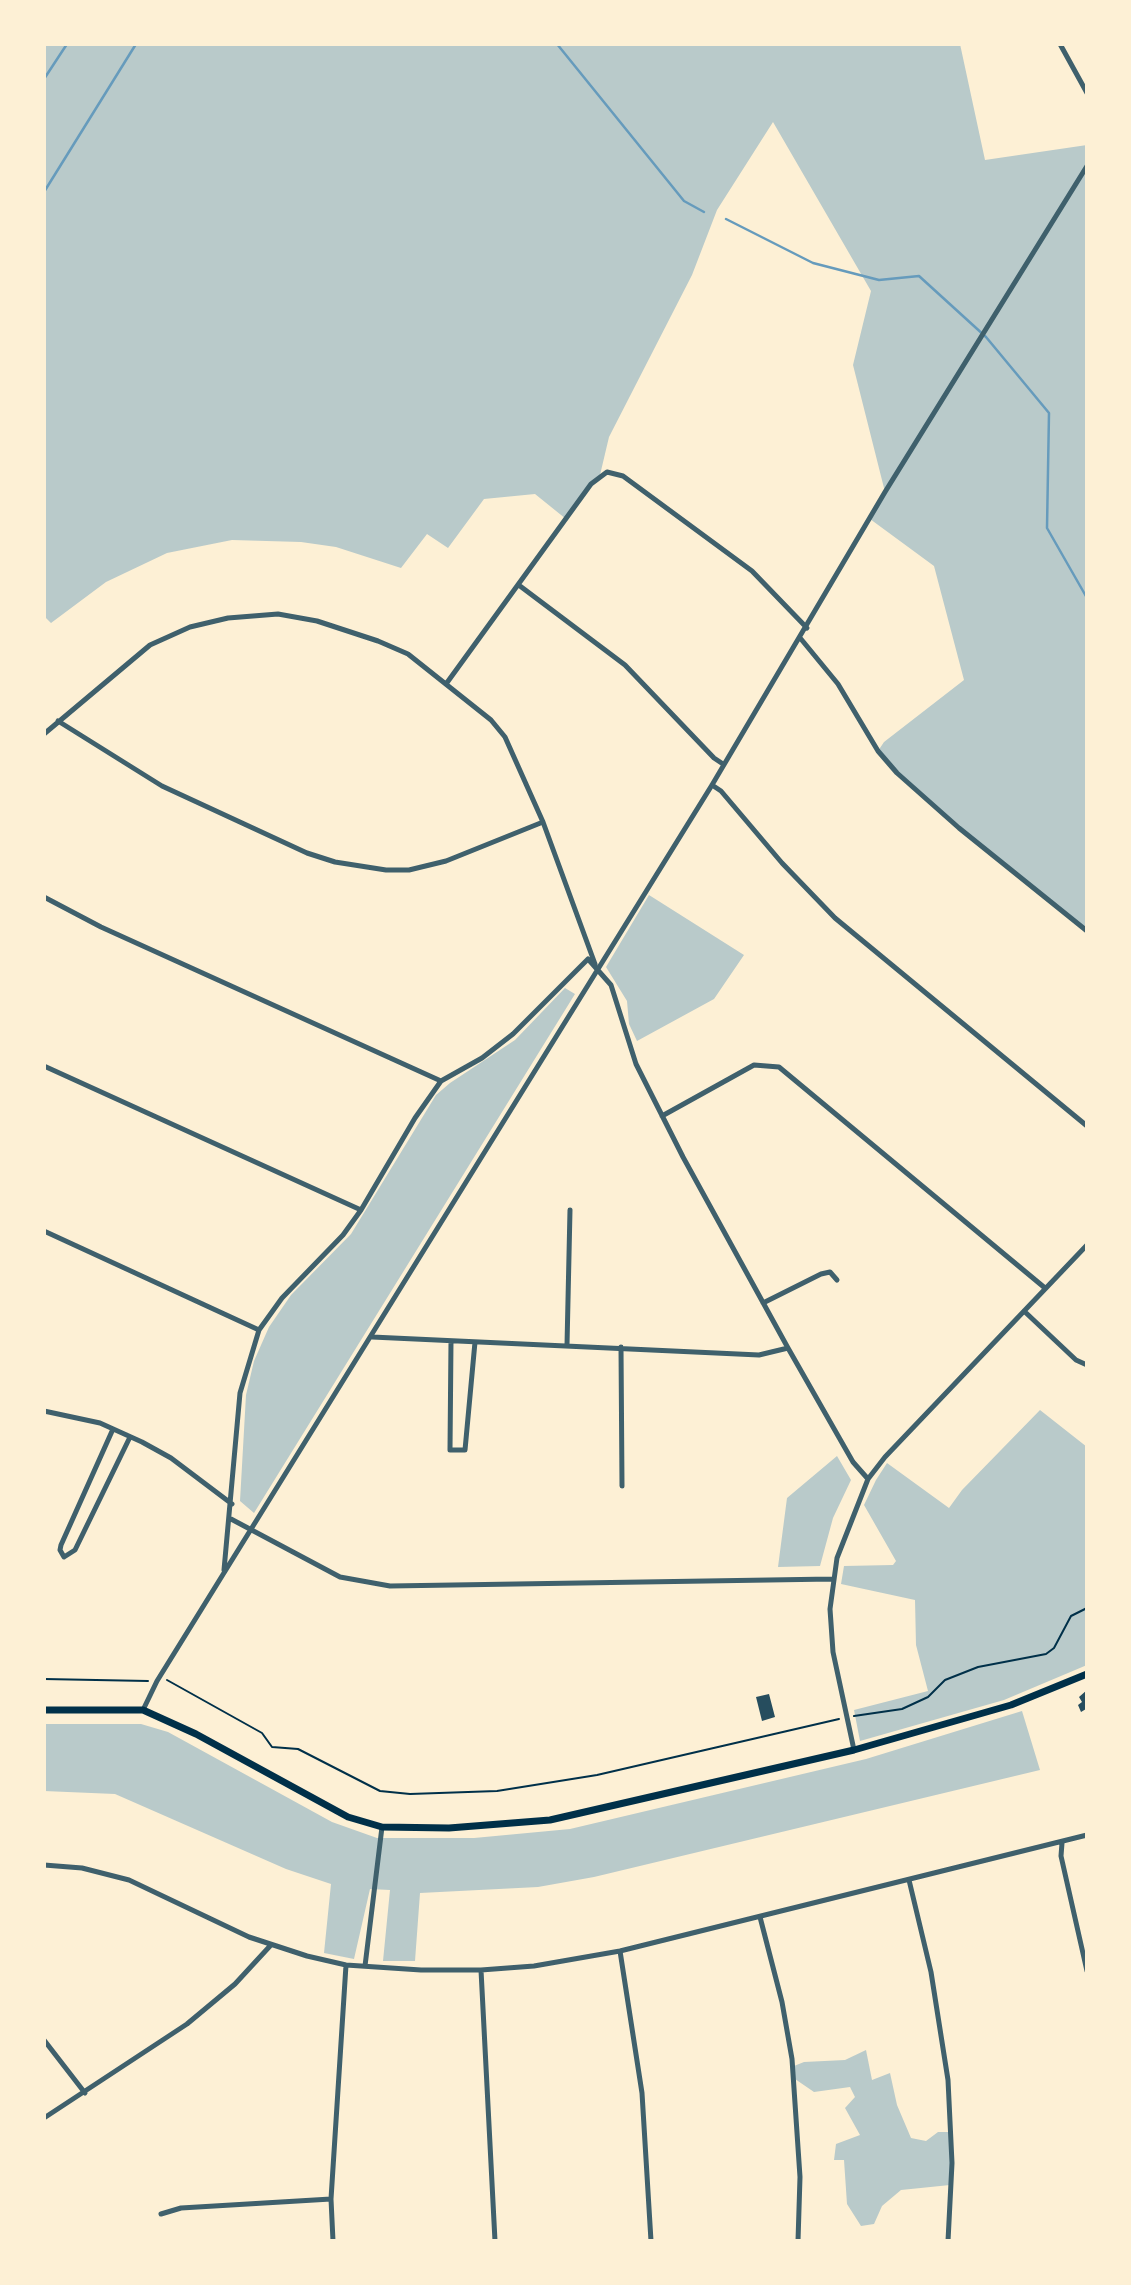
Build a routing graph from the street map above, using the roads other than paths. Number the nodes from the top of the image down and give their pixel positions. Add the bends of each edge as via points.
1 (1060, 44) edge
2 (1087, 93) edge
3 (1087, 166) edge
4 (520, 586) junction
5 (807, 628) junction
6 (801, 639) junction
7 (446, 684) junction
8 (58, 721) junction
9 (44, 734) edge
10 (723, 764) junction
11 (712, 785) junction
12 (543, 822) junction
13 (44, 897) edge
14 (1087, 931) edge
15 (597, 971) junction
16 (44, 1066) edge
17 (441, 1081) junction
18 (662, 1116) junction
19 (1087, 1126) edge
20 (361, 1210) junction
21 (570, 1210) dead end
22 (44, 1231) edge
23 (1087, 1244) edge
24 (837, 1280) dead end
25 (1045, 1288) junction
26 (763, 1303) junction
27 (1024, 1311) junction
28 (259, 1330) junction
29 (372, 1337) junction
30 (451, 1341) junction
31 (475, 1342) junction
32 (567, 1345) junction
33 (621, 1347) junction
34 (788, 1348) junction
35 (1087, 1365) edge
36 (44, 1411) edge
37 (113, 1429) junction
38 (130, 1437) junction
39 (868, 1479) junction
40 (622, 1486) dead end
41 (232, 1504) junction
42 (231, 1520) junction
43 (250, 1529) junction
44 (224, 1573) junction
45 (832, 1579) junction
46 (1087, 1674) edge
47 (44, 1710) edge
48 (143, 1710) junction
49 (854, 1750) junction
50 (382, 1827) junction
51 (1087, 1835) edge
52 (1062, 1843) junction
53 (44, 1865) edge
54 (909, 1880) junction
55 (760, 1917) junction
56 (270, 1946) junction
57 (620, 1951) junction
58 (346, 1965) junction
59 (365, 1966) junction
60 (481, 1970) junction
61 (1087, 1972) edge
62 (44, 2040) edge
63 (85, 2092) junction
64 (44, 2118) edge
65 (331, 2199) junction
66 (161, 2214) dead end
67 (333, 2241) edge
68 (495, 2241) edge
69 (651, 2241) edge
70 (798, 2241) edge
71 (948, 2241) edge

1 - 2 street
3 - 5 street via 885,492
4 - 5 street via 600,475 615,471 752,571
4 - 7 street
4 - 10 street via 625,666
5 - 6 street
6 - 10 street
6 - 14 street via 838,684 878,751 897,773
7 - 8 street via 408,654 349,631 278,614 228,618 190,627 150,645
7 - 12 street via 505,737
8 - 9 street
8 - 12 street via 162,786 335,862 409,870
10 - 11 street
11 - 15 street
11 - 19 street via 835,918
12 - 15 street
13 - 17 street
15 - 17 street via 588,959 513,1034
15 - 18 street via 611,985 628,1044
15 - 29 street
16 - 20 street
17 - 20 street
18 - 25 street via 754,1065 779,1067
18 - 26 street
20 - 28 street
21 - 32 street
22 - 28 street
23 - 25 street
24 - 26 street via 830,1272 821,1274
25 - 27 street
26 - 34 street
27 - 35 street
27 - 39 street
28 - 41 street via 240,1393
29 - 30 street
29 - 43 street
30 - 31 street
30 - 31 street via 450,1450 465,1450
31 - 32 street
32 - 33 street
33 - 34 street via 760,1355
33 - 40 street
34 - 39 street via 853,1462
36 - 37 street
37 - 38 street
37 - 38 street via 61,1545 64,1557 75,1550
38 - 41 street via 171,1458
39 - 45 street
41 - 42 street
42 - 43 street
42 - 44 street
43 - 44 street
43 - 45 street via 340,1577 390,1586
44 - 48 street
45 - 49 street via 833,1651
46 - 49 main road via 1011,1704
47 - 48 main road
48 - 50 main road via 348,1817
49 - 50 main road via 550,1820 449,1828
50 - 59 street
51 - 52 street
52 - 54 street
52 - 61 street via 1060,1856
53 - 56 street via 82,1868 129,1880
54 - 55 street
54 - 71 street via 931,1972 948,2080 952,2163
55 - 57 street
55 - 70 street via 792,2059 800,2176
56 - 58 street
56 - 63 street via 235,1984 187,2024
57 - 60 street
57 - 69 street via 642,2092
58 - 59 street
58 - 65 street
59 - 60 street
60 - 68 street
62 - 63 street
63 - 64 street
65 - 66 street via 181,2208
65 - 67 street

